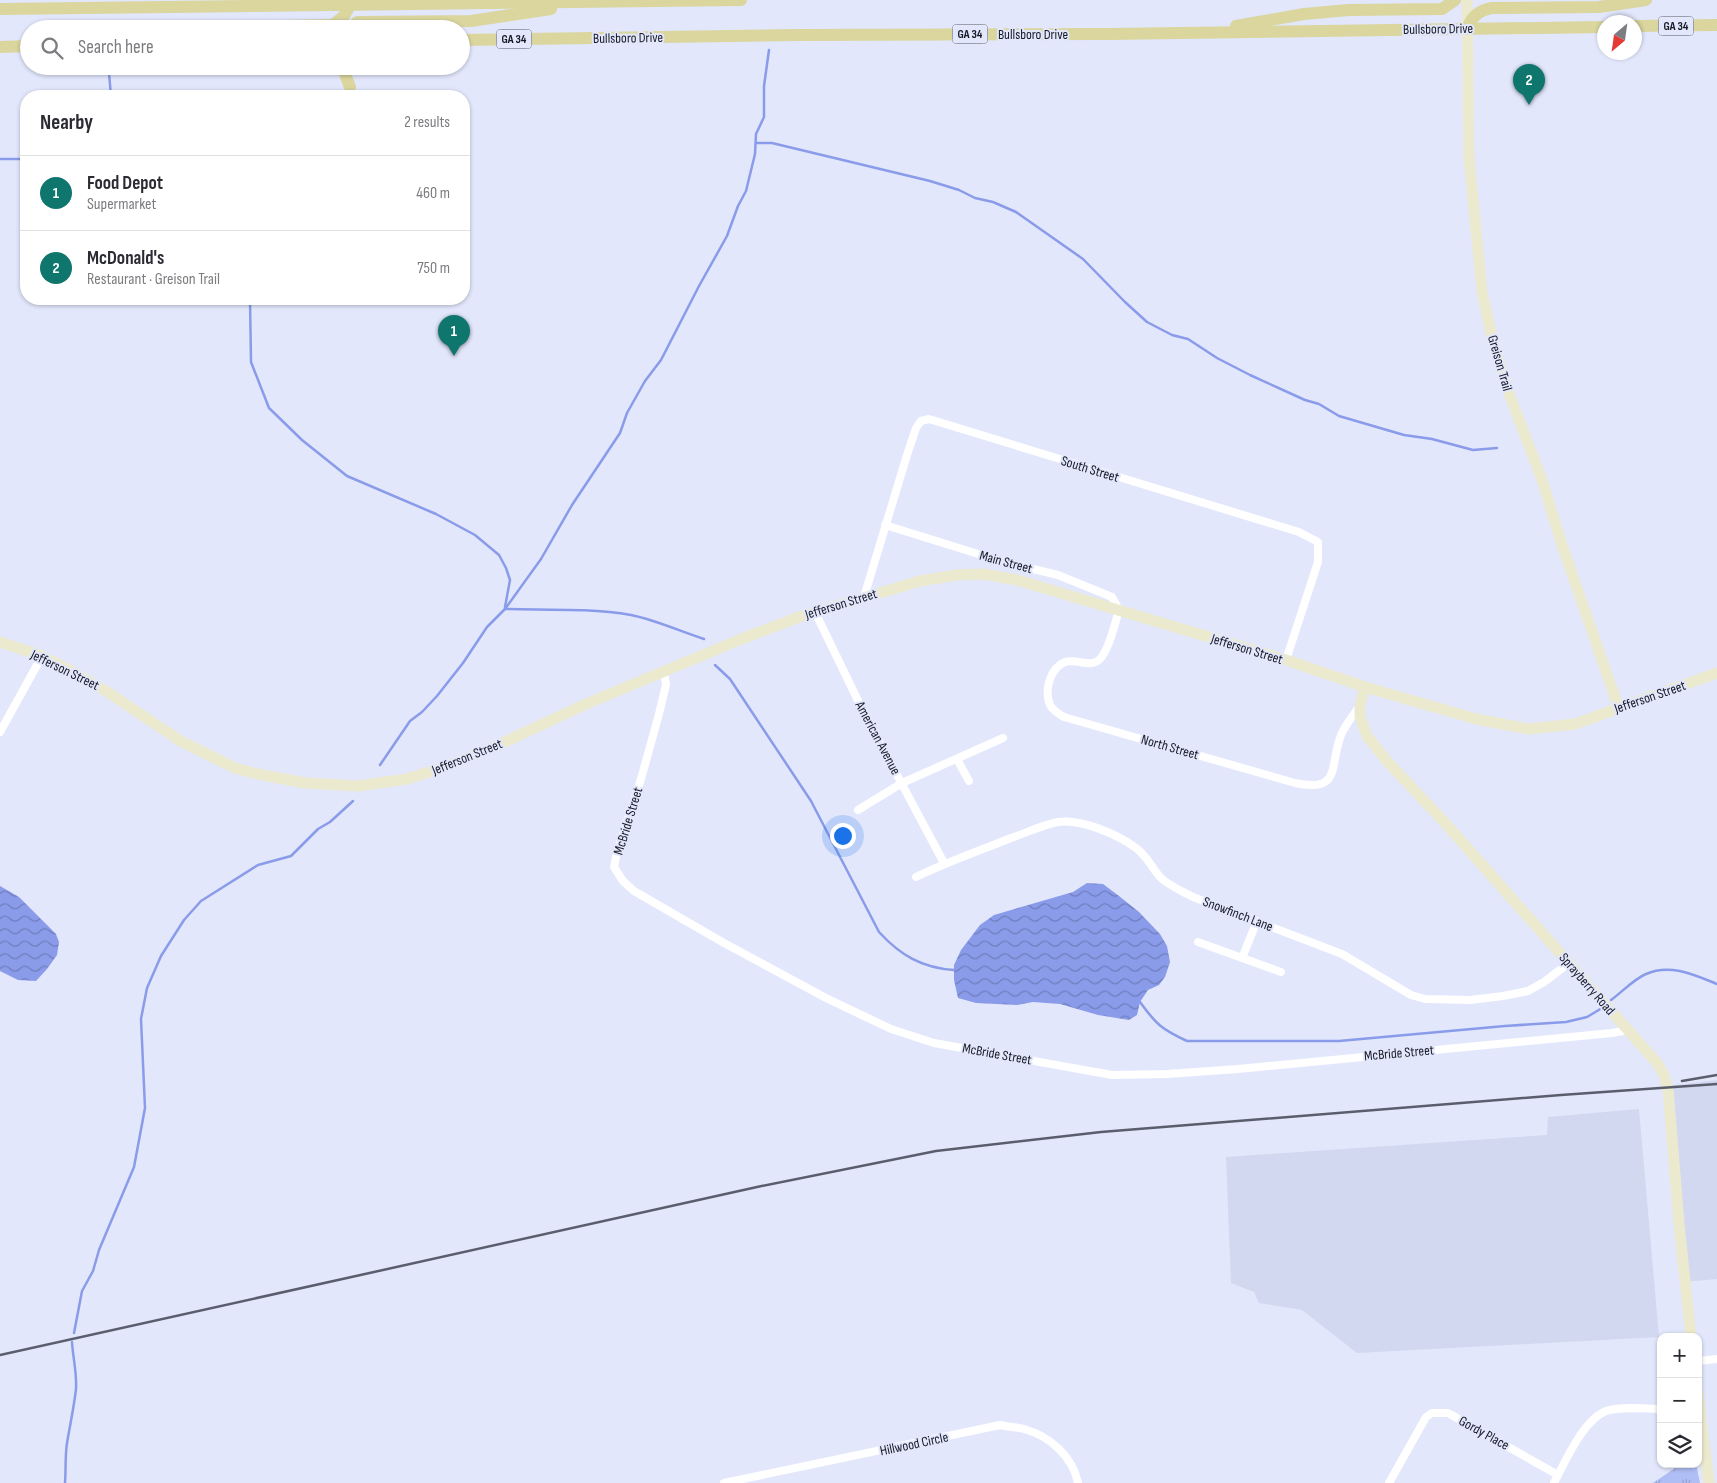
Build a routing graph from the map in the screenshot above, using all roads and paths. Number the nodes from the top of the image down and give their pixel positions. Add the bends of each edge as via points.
1 (718, 0) edge
2 (741, 0) edge
3 (1455, 0) edge
4 (1467, 0) edge
5 (1646, 0) edge
6 (433, 2) edge
7 (589, 2) edge
8 (349, 4) edge
9 (0, 9) edge
10 (339, 20) edge
11 (350, 20) edge
12 (470, 21) edge
13 (1717, 25) edge
14 (1642, 26) edge
15 (1597, 27) edge
16 (1467, 29) junction
17 (1209, 32) junction
18 (470, 40) edge
19 (20, 46) edge
20 (0, 47) edge
21 (345, 75) edge
22 (350, 87) dead end
23 (885, 525) junction
24 (864, 597) junction
25 (1119, 610) junction
26 (815, 612) junction
27 (0, 642) edge
28 (42, 656) junction
29 (1286, 660) junction
30 (664, 671) junction
31 (1717, 673) edge
32 (1365, 687) junction
33 (1360, 705) junction
34 (1619, 709) junction
35 (0, 732) edge
36 (1003, 738) dead end
37 (957, 759) junction
38 (969, 781) dead end
39 (902, 783) junction
40 (858, 810) dead end
41 (944, 863) junction
42 (916, 877) dead end
43 (1257, 921) junction
44 (1198, 942) dead end
45 (1242, 958) junction
46 (1569, 963) junction
47 (1281, 972) dead end
48 (1628, 1030) junction
49 (1691, 1333) edge
50 (1717, 1359) edge
51 (1702, 1361) edge
52 (1657, 1409) edge
53 (1701, 1423) edge
54 (1558, 1475) junction
55 (724, 1483) edge
56 (1078, 1483) edge
57 (1389, 1483) edge
58 (1554, 1483) edge
59 (1709, 1483) edge

1 - 2 main road
1 - 7 main road
3 - 17 main road via 1442,8 1304,14
4 - 16 street, Greison Trail
5 - 16 main road via 1599,7 1492,8 1478,13
6 - 7 main road
6 - 8 main road
7 - 12 main road
8 - 9 main road
8 - 10 main road
8 - 11 street
13 - 14 main road, GA 34
15 - 16 main road, Bullsboro Drive / GA 34
16 - 17 main road, Bullsboro Drive / GA 34
16 - 34 street, Greison Trail via 1469,158 1482,292 1493,342
17 - 18 main road, Bullsboro Drive / GA 34
19 - 20 main road
21 - 22 main road
23 - 24 street, South Street
23 - 25 street, Main Street via 1004,562 1058,575 1112,597
23 - 29 street, South Street via 916,428 929,419 1300,532 1318,542 1318,562
24 - 25 street, Jefferson Street via 920,581 983,574 1017,580
24 - 26 street, Jefferson Street
25 - 29 street, Jefferson Street
25 - 33 street, North Street via 1105,650 1098,660 1087,663 1068,660 1055,670 1047,692 1056,712 1064,717 1295,782 1319,785 1331,775 1342,734
26 - 30 street, Jefferson Street
26 - 39 street, American Avenue
27 - 28 street, Jefferson Street
28 - 30 street, Jefferson Street via 94,683 182,742 235,768 305,784 358,786 407,779 447,766
28 - 35 street
29 - 32 street, Jefferson Street
30 - 48 street, McBride Street via 666,684 659,714 614,867 623,882 724,944 891,1029 934,1043 1112,1075 1238,1068
31 - 34 street, Jefferson Street
32 - 33 street, Sprayberry Road
32 - 34 street, Jefferson Street via 1476,719 1529,729 1575,724
33 - 46 street, Sprayberry Road via 1360,721 1367,736 1386,760
36 - 37 street
37 - 38 street
37 - 39 street
39 - 40 street
39 - 41 street, American Avenue
41 - 42 street, Snowfinch Lane
41 - 43 street, Snowfinch Lane via 1038,828 1059,822 1077,823 1102,829 1136,848 1172,886
43 - 45 street
43 - 46 street, Snowfinch Lane via 1342,954 1411,995 1425,999 1470,1000 1528,991
44 - 45 street
45 - 47 street
46 - 48 street, Sprayberry Road
48 - 49 street, Sprayberry Road via 1657,1063 1668,1089
50 - 51 street
52 - 54 street via 1614,1410 1599,1415 1587,1425
53 - 59 street
54 - 57 street, Gordy Place via 1448,1413 1432,1413 1426,1417
54 - 58 street
55 - 56 street, Hillwood Circle via 1000,1426 1026,1430 1051,1442 1068,1458

